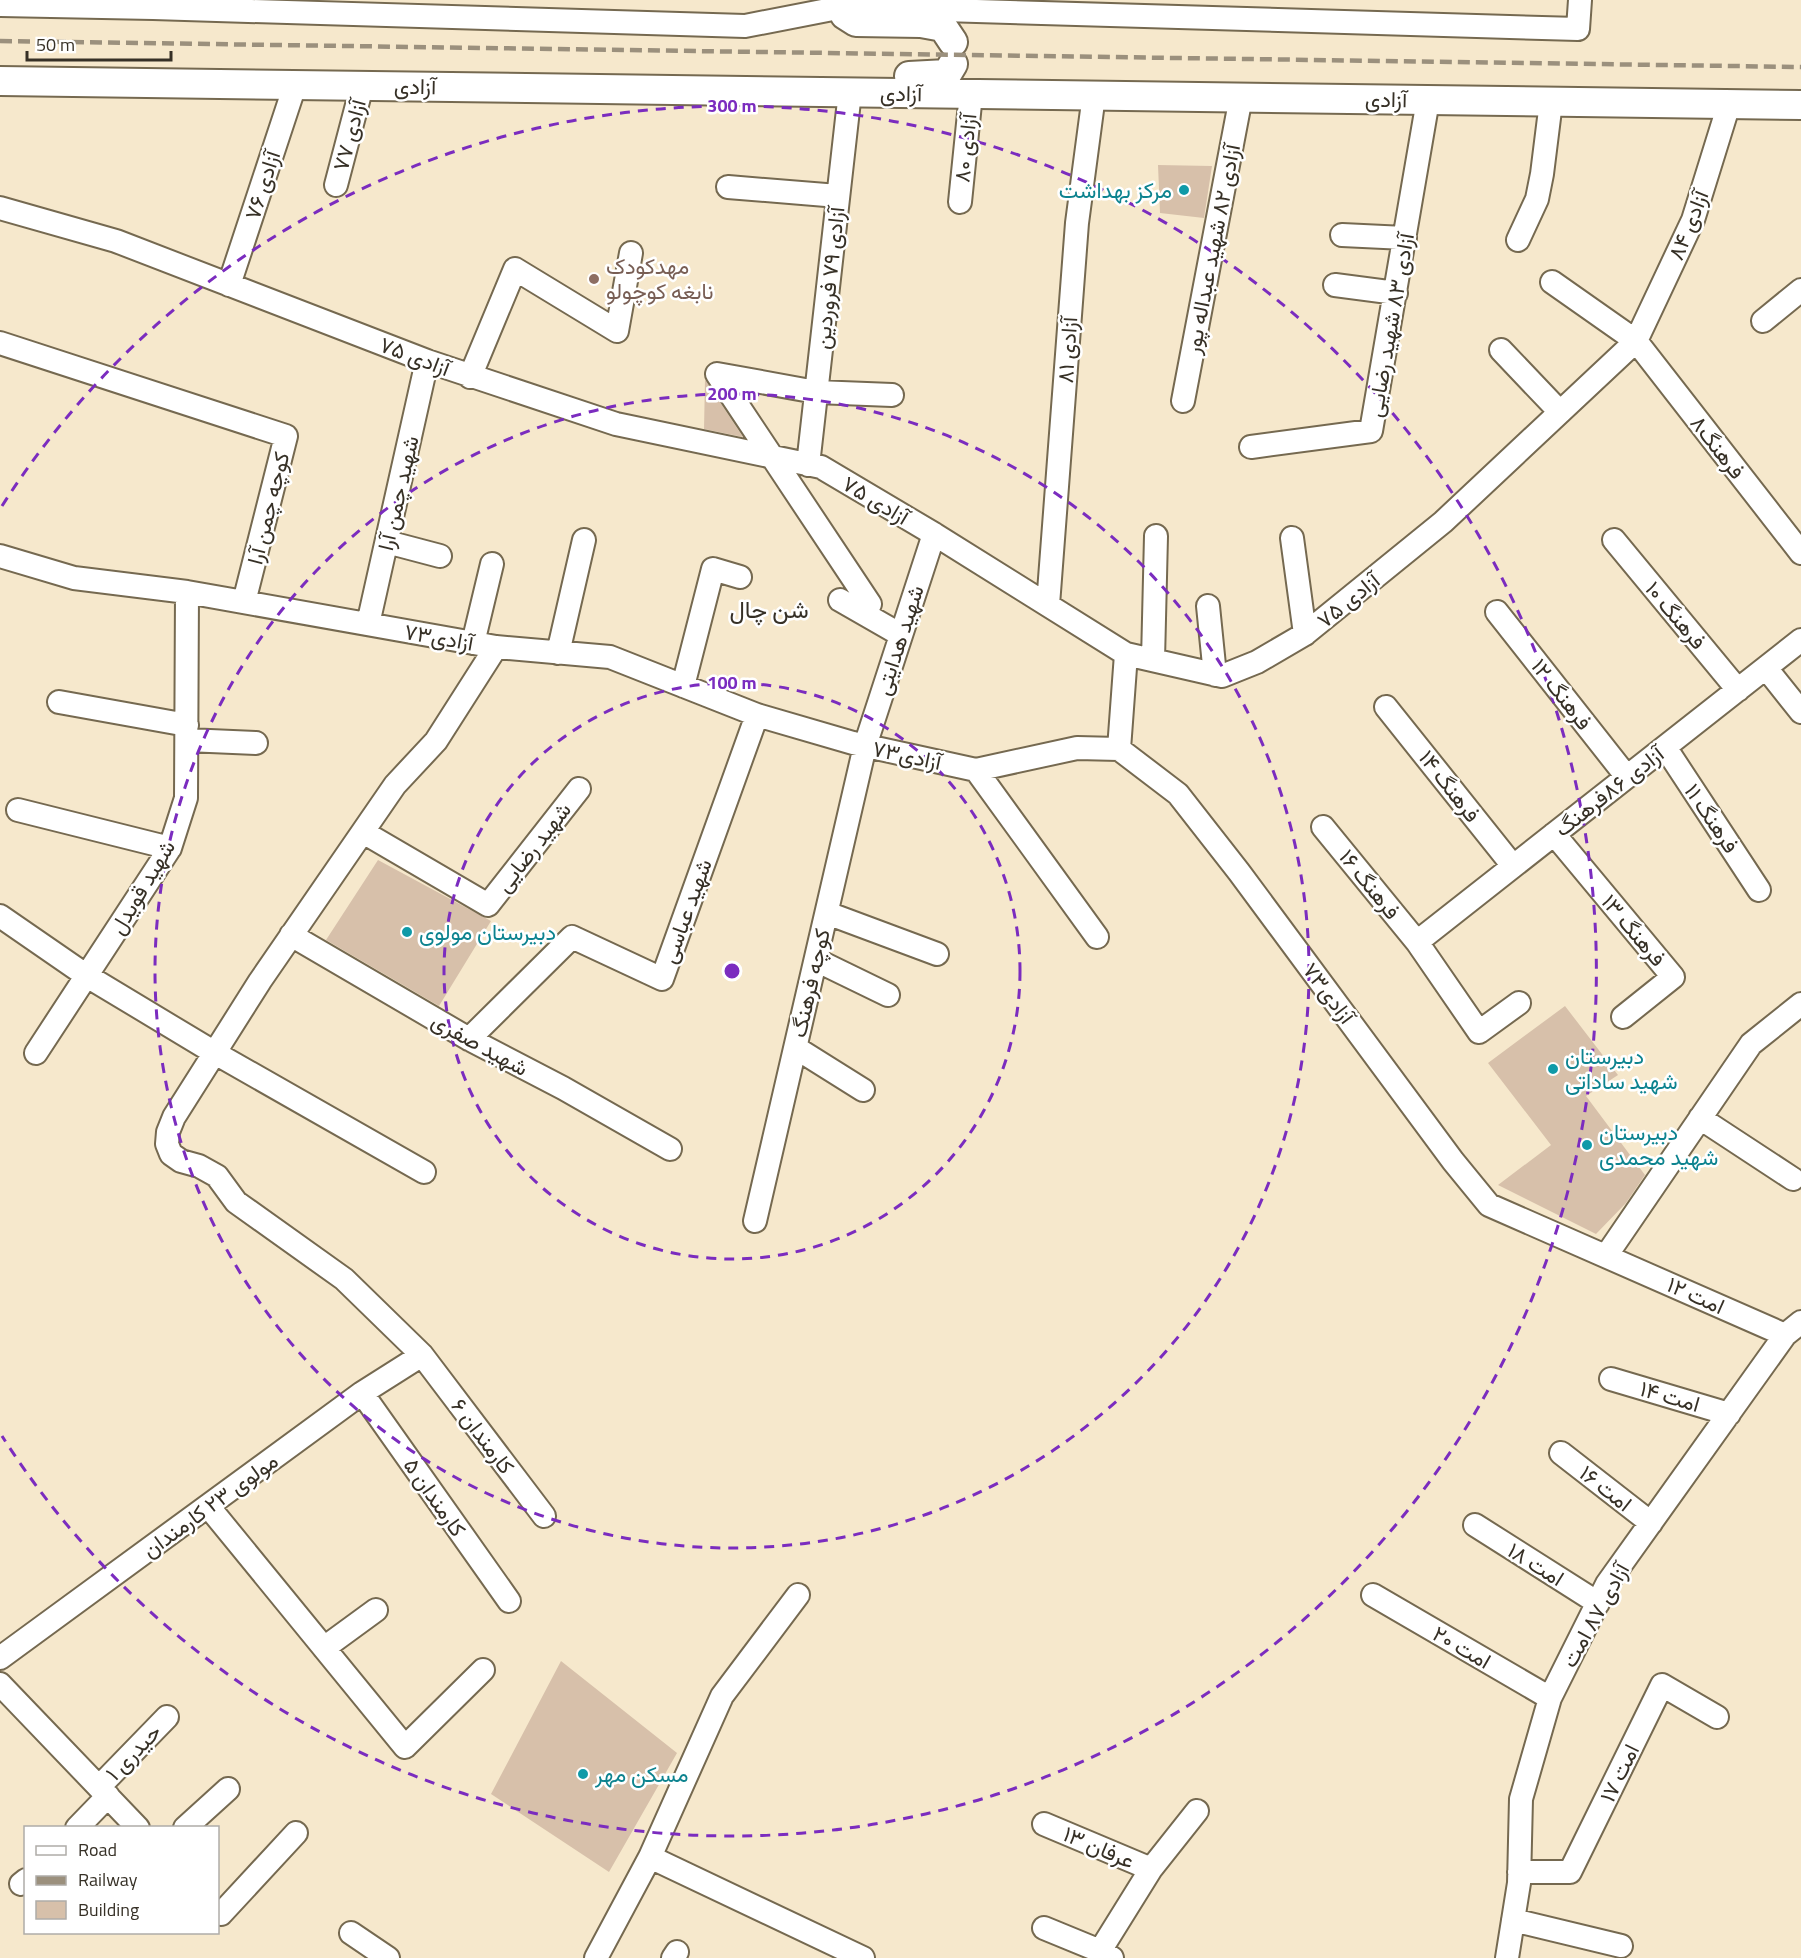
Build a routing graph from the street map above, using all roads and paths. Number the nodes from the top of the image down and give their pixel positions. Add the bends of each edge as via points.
1 (1580, 0) edge
2 (152, 4) edge
3 (0, 5) edge
4 (847, 10) edge
5 (0, 81) edge
6 (295, 85) junction
7 (362, 86) junction
8 (850, 92) junction
9 (971, 94) junction
10 (1094, 95) junction
11 (1241, 97) junction
12 (1428, 100) junction
13 (1551, 102) junction
14 (1729, 104) junction
15 (1801, 105) edge
16 (336, 185) dead end
17 (728, 187) dead end
18 (838, 196) junction
19 (960, 202) dead end
20 (0, 208) edge
21 (1342, 235) dead end
22 (1405, 238) junction
23 (1518, 240) dead end
24 (631, 253) dead end
25 (1552, 282) dead end
26 (229, 285) junction
27 (1335, 285) dead end
28 (1801, 290) edge
29 (1396, 292) junction
30 (1763, 321) dead end
31 (1636, 341) junction
32 (0, 343) edge
33 (1501, 350) dead end
34 (427, 361) junction
35 (470, 376) junction
36 (816, 392) junction
37 (892, 395) dead end
38 (1183, 401) dead end
39 (1560, 412) junction
40 (1251, 447) dead end
41 (808, 465) junction
42 (933, 534) junction
43 (1156, 536) dead end
44 (1292, 537) dead end
45 (584, 540) dead end
46 (1614, 540) dead end
47 (387, 542) junction
48 (1801, 553) edge
49 (0, 556) edge
50 (440, 556) dead end
51 (492, 564) dead end
52 (740, 577) dead end
53 (187, 592) junction
54 (840, 600) dead end
55 (244, 603) junction
56 (870, 604) dead end
57 (1048, 605) junction
58 (1208, 606) dead end
59 (1497, 612) dead end
60 (368, 624) junction
61 (1305, 634) junction
62 (901, 635) junction
63 (1801, 640) edge
64 (473, 643) junction
65 (496, 647) junction
66 (558, 652) junction
67 (1126, 654) junction
68 (1153, 660) junction
69 (1766, 668) junction
70 (1215, 675) junction
71 (683, 686) junction
72 (1738, 690) junction
73 (59, 702) dead end
74 (1386, 707) dead end
75 (1801, 712) edge
76 (757, 715) junction
77 (187, 733) junction
78 (256, 743) dead end
79 (865, 746) junction
80 (1665, 747) junction
81 (1119, 749) junction
82 (976, 770) junction
83 (1627, 777) junction
84 (579, 789) dead end
85 (18, 810) dead end
86 (1323, 827) dead end
87 (363, 831) junction
88 (1554, 834) junction
89 (170, 848) junction
90 (1513, 866) junction
91 (1759, 890) dead end
92 (827, 913) junction
93 (0, 916) edge
94 (291, 935) junction
95 (1097, 937) dead end
96 (1417, 942) junction
97 (937, 954) dead end
98 (816, 960) junction
99 (87, 976) junction
100 (888, 995) dead end
101 (1519, 1003) dead end
102 (1801, 1004) edge
103 (1623, 1017) dead end
104 (469, 1040) junction
105 (796, 1048) junction
106 (36, 1053) dead end
107 (214, 1053) junction
108 (863, 1090) dead end
109 (1700, 1118) junction
110 (670, 1149) dead end
111 (424, 1172) dead end
112 (1793, 1179) dead end
113 (756, 1221) dead end
114 (1606, 1256) junction
115 (1793, 1329) edge
116 (422, 1355) junction
117 (1611, 1379) dead end
118 (362, 1393) junction
119 (1729, 1414) junction
120 (1561, 1453) dead end
121 (208, 1506) junction
122 (544, 1516) dead end
123 (1651, 1523) junction
124 (1475, 1525) dead end
125 (798, 1595) dead end
126 (1373, 1595) dead end
127 (509, 1601) dead end
128 (1598, 1603) junction
129 (376, 1610) dead end
130 (324, 1648) junction
131 (0, 1658) edge
132 (483, 1670) dead end
133 (0, 1684) edge
134 (1550, 1698) junction
135 (167, 1717) dead end
136 (1717, 1717) dead end
137 (228, 1789) dead end
138 (103, 1792) junction
139 (1197, 1811) dead end
140 (1044, 1824) dead end
141 (78, 1826) edge
142 (137, 1826) edge
143 (186, 1826) edge
144 (297, 1833) dead end
145 (650, 1857) junction
146 (1151, 1869) junction
147 (1519, 1872) junction
148 (219, 1912) edge
149 (1513, 1920) junction
150 (1044, 1928) dead end
151 (351, 1934) dead end
152 (1621, 1946) dead end
153 (1106, 1954) edge
154 (388, 1958) edge
155 (596, 1958) edge
156 (863, 1958) edge
157 (1507, 1958) edge

1 - 4 street via 1578,29
2 - 3 street
2 - 4 street via 745,26
4 - 8 street via 943,27 953,53 947,74 859,74 848,79
5 - 6 street, آزادی
6 - 7 street, آزادی
6 - 26 street, آزادی ۷۶
7 - 8 street, آزادی
7 - 16 street, آزادی ۷۷
8 - 9 street, آزادی
8 - 18 street, آزادی ۷۹ فروردین
9 - 10 street, آزادی
9 - 19 street, آزادی ۸۰
10 - 11 street, آزادی
10 - 57 street, آزادی ۸۱ via 1077,223
11 - 12 street, آزادی
11 - 38 street, آزادی ۸۲ شهید عبداله پور
12 - 13 street, آزادی
12 - 22 street, آزادی ۸۳ شهید رضایی
13 - 14 street, آزادی
13 - 23 street via 1537,199
14 - 15 street, آزادی
14 - 31 street, آزادی ۸۴ via 1694,220
17 - 18 street
18 - 36 street, آزادی ۷۹ فروردین
20 - 26 street, آزادی ۷۵ via 116,242
21 - 22 street
22 - 29 street, آزادی ۸۳ شهید رضایی
24 - 35 street via 617,331 515,269
25 - 31 street, فرهنگ۸
26 - 34 street, آزادی ۷۵
27 - 29 street
28 - 30 street
29 - 40 street, آزادی ۸۳ شهید رضایی via 1371,431
31 - 39 street, آزادی ۷۵
31 - 48 street, فرهنگ۸
32 - 55 street, کوچه چمن آرا via 286,436
33 - 39 street
34 - 35 street, آزادی ۷۵
34 - 47 street, شهید چمن آرا
35 - 41 street, آزادی ۷۵ via 616,424
36 - 37 street
36 - 41 street, آزادی ۷۹ فروردین
36 - 56 street via 717,374
39 - 61 street, آزادی ۷۵ via 1443,522
41 - 42 street, آزادی ۷۵ via 822,467
42 - 57 street, آزادی ۷۵
42 - 62 street, شهید هدایتی
43 - 68 street
44 - 61 street
45 - 66 street
46 - 72 street, فرهنگ ۱۰
47 - 50 street
47 - 60 street, شهید چمن آرا
49 - 53 street, آزادی۷۳ via 74,578
51 - 64 street
52 - 71 street via 712,569
53 - 55 street, آزادی۷۳
53 - 77 street, شهید قویدل
54 - 62 street
55 - 60 street, آزادی۷۳
57 - 67 street, آزادی ۷۵
58 - 70 street
59 - 83 street, فرهنگ ۱۲
60 - 64 street, آزادی۷۳
61 - 70 street, آزادی ۷۵ via 1257,662 1222,676
62 - 79 street, شهید هدایتی
63 - 69 street, آزادی ۸۶فرهنگ
64 - 65 street, آزادی۷۳
65 - 66 street, آزادی۷۳
65 - 87 street, کارمندان ۶ via 436,741 395,784
66 - 71 street, آزادی۷۳ via 610,657
67 - 68 street, آزادی ۷۵
67 - 81 street
68 - 70 street, آزادی ۷۵
69 - 72 street, آزادی ۸۶فرهنگ
69 - 75 street
71 - 76 street, آزادی۷۳
72 - 80 street, آزادی ۸۶فرهنگ
73 - 77 street
74 - 90 street, فرهنگ ۱۴
76 - 79 street, آزادی۷۳
76 - 104 street, شهید عباسی via 662,980 572,937
77 - 78 street
77 - 89 street, شهید قویدل via 186,798
79 - 82 street, آزادی۷۳
79 - 92 street, کوچه فرهنگ
80 - 83 street, آزادی ۸۶فرهنگ
80 - 91 street, فرهنگ ۱۱
81 - 82 street, آزادی۷۳ via 1077,748
81 - 114 street, آزادی۷۳ via 1178,794 1489,1205
82 - 95 street
83 - 88 street, آزادی ۸۶فرهنگ
84 - 87 street, شهید رضایی via 488,905
85 - 89 street
86 - 96 street, فرهنگ ۱۶
87 - 94 street, کارمندان ۶
88 - 90 street, آزادی ۸۶فرهنگ
88 - 103 street, فرهنگ ۱۳ via 1673,977
89 - 99 street, شهید قویدل
90 - 96 street, آزادی ۸۶فرهنگ
92 - 97 street
92 - 98 street, کوچه فرهنگ
93 - 99 street
94 - 104 street, شهید صفری
94 - 107 street, کارمندان ۶
96 - 101 street, فرهنگ ۱۶ via 1479,1032
98 - 100 street
98 - 105 street, کوچه فرهنگ
99 - 106 street, شهید قویدل
99 - 107 street
102 - 109 street via 1751,1044
104 - 110 street, شهید صفری
105 - 108 street
105 - 113 street, کوچه فرهنگ
107 - 111 street
107 - 116 street, کارمندان ۶ via 174,1117 166,1144 171,1154 217,1176 236,1202 344,1278
109 - 112 street
109 - 114 street
114 - 115 street, امت ۱۲
115 - 119 street, آزادی ۸۷ امت
116 - 118 street, مولوی ۲۳ کارمندان
116 - 122 street, کارمندان ۶
117 - 119 street, امت ۱۴
118 - 121 street, مولوی ۲۳ کارمندان
118 - 127 street, کارمندان ۵
119 - 123 street, آزادی ۸۷ امت
120 - 123 street, امت ۱۶
121 - 130 street
121 - 131 street, مولوی ۲۳ کارمندان
123 - 128 street, آزادی ۸۷ امت
124 - 128 street, امت ۱۸
125 - 145 street via 722,1696
126 - 134 street, امت ۲۰
128 - 134 street, آزادی ۸۷ امت
129 - 130 street
130 - 132 street via 405,1747
133 - 138 street
134 - 147 street, آزادی ۸۷ امت via 1521,1798
135 - 138 street, حیدری ۱
136 - 147 street, امت ۱۷ via 1662,1685 1570,1872
137 - 143 street
138 - 141 street, حیدری ۱
138 - 142 street
139 - 146 street
140 - 146 street, عرفان ۱۳
144 - 148 street
145 - 155 street
145 - 156 street
146 - 153 street, عرفان ۱۳
147 - 149 street, آزادی ۸۷ امت
149 - 152 street
149 - 157 street, آزادی ۸۷ امت
150 - 153 street
151 - 154 street

